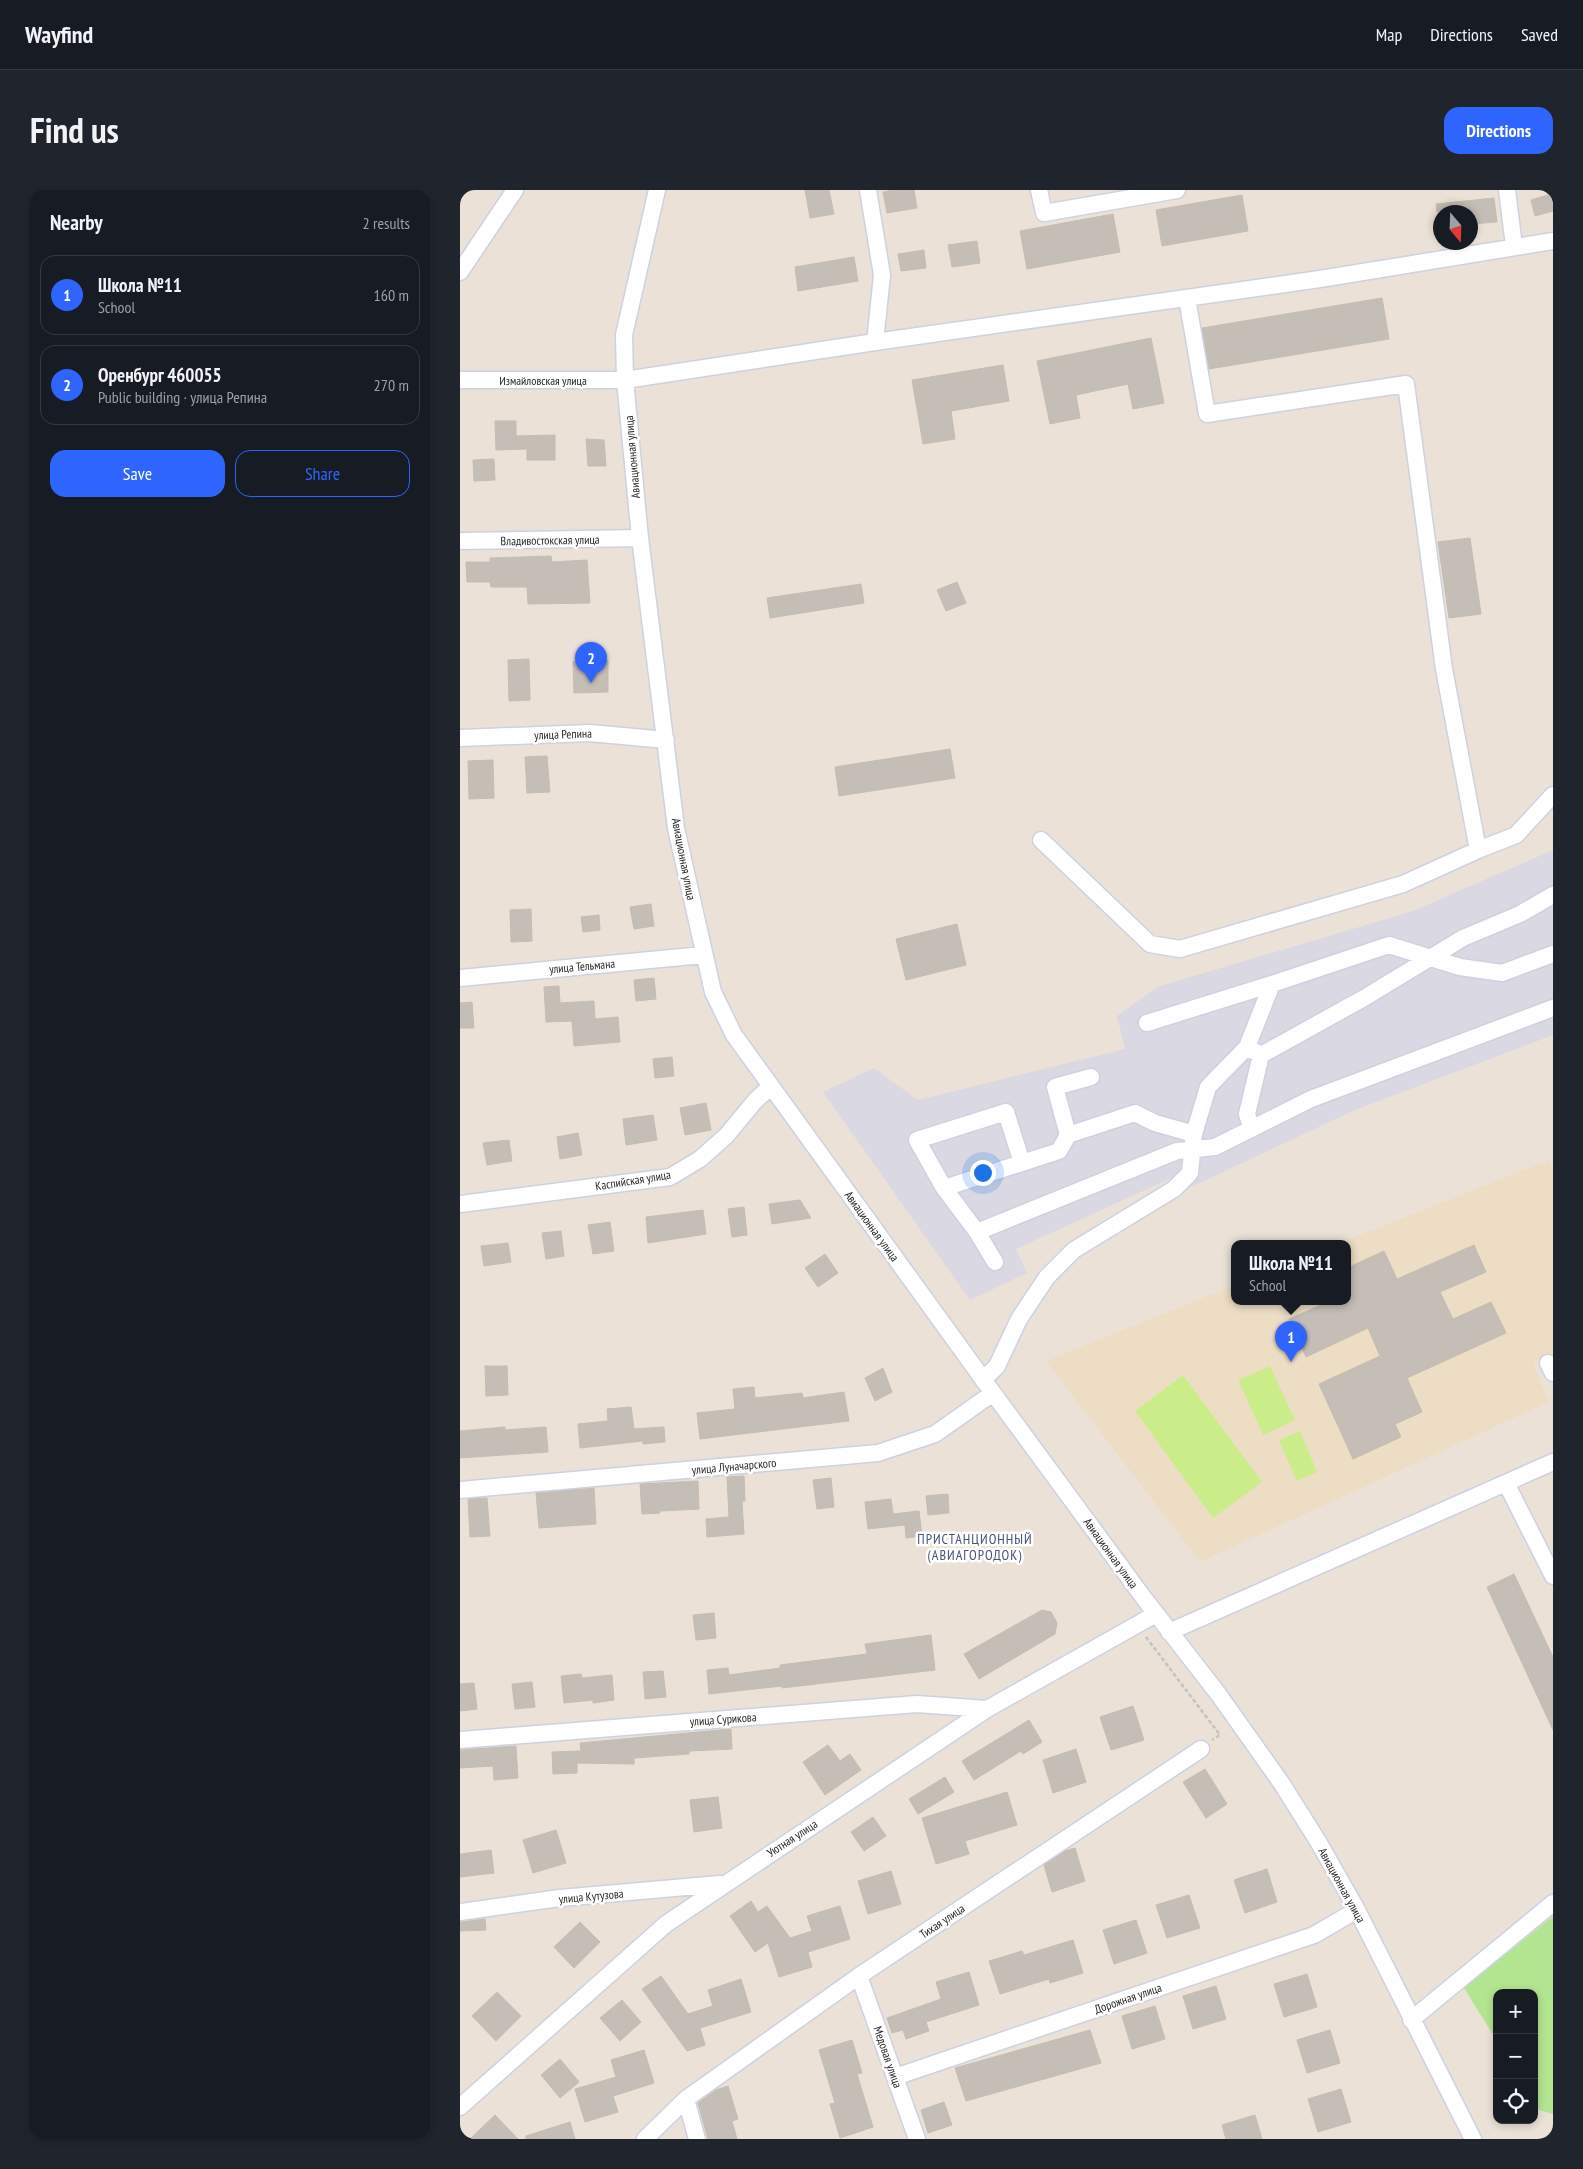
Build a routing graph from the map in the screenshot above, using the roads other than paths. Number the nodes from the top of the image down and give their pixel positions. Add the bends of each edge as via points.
1 (515, 190) edge
2 (657, 190) edge
3 (868, 190) edge
4 (1040, 190) edge
5 (1177, 190) edge
6 (1506, 190) edge
7 (1142, 193) edge
8 (1553, 241) edge
9 (1514, 246) junction
10 (460, 272) edge
11 (1187, 298) junction
12 (875, 342) junction
13 (460, 380) edge
14 (625, 380) junction
15 (640, 538) junction
16 (460, 541) edge
17 (460, 738) edge
18 (666, 740) junction
19 (1553, 795) edge
20 (1042, 840) dead end
21 (1478, 850) junction
22 (1553, 895) edge
23 (1553, 954) edge
24 (704, 955) junction
25 (1430, 958) junction
26 (460, 978) edge
27 (1272, 984) junction
28 (1553, 1008) edge
29 (1147, 1023) dead end
30 (1254, 1051) junction
31 (1091, 1077) dead end
32 (771, 1086) junction
33 (1252, 1129) junction
34 (1068, 1135) junction
35 (1193, 1142) junction
36 (1022, 1163) junction
37 (944, 1188) junction
38 (460, 1204) edge
39 (977, 1232) junction
40 (995, 1262) dead end
41 (988, 1387) junction
42 (1553, 1462) edge
43 (1506, 1483) junction
44 (460, 1490) edge
45 (1553, 1576) edge
46 (1156, 1614) junction
47 (1169, 1632) junction
48 (987, 1710) junction
49 (460, 1740) edge
50 (1201, 1748) road end
51 (723, 1884) junction
52 (1553, 1904) edge
53 (1357, 1910) junction
54 (460, 1912) edge
55 (859, 1976) junction
56 (1412, 2020) junction
57 (895, 2077) junction
58 (686, 2099) junction
59 (460, 2106) edge
60 (645, 2139) edge
61 (697, 2139) edge
62 (917, 2139) edge
63 (1473, 2139) edge

1 - 10 street
2 - 14 street, Авиационная улица via 624,335
3 - 12 street via 882,275
4 - 7 street via 1044,213
5 - 7 street
6 - 9 street
8 - 9 street, Измайловская улица
9 - 11 street, Измайловская улица via 1320,280
11 - 12 street, Измайловская улица
11 - 21 street via 1207,414 1406,384 1444,669
12 - 14 street, Измайловская улица
13 - 14 street, Измайловская улица
14 - 15 street, Авиационная улица
15 - 16 street, Владивостокская улица
15 - 18 street, Авиационная улица
17 - 18 street, улица Репина via 590,732
18 - 24 street, Авиационная улица via 676,828
19 - 21 street via 1516,835
20 - 21 street via 1150,944 1180,949 1403,884
22 - 25 street
23 - 25 street via 1502,973 1460,968
24 - 26 street, улица Тельмана
24 - 32 street, Авиационная улица via 713,992 734,1035
25 - 27 street via 1389,945
25 - 30 street via 1364,998
27 - 29 street
27 - 30 street
28 - 33 street via 1311,1099
30 - 33 street via 1247,1114
30 - 35 street, улица Луначарского via 1208,1087
31 - 34 street via 1055,1087
32 - 38 street, Каспийская улица via 726,1136 700,1159 670,1177
32 - 41 street, Авиационная улица
33 - 35 street via 1215,1147
34 - 35 street via 1135,1114
34 - 36 street via 1059,1151
35 - 39 street
35 - 41 street, улица Луначарского via 1190,1174 1174,1189 1074,1250 1047,1277 1019,1319
36 - 37 street
36 - 37 street via 1006,1112 917,1140
37 - 39 street
39 - 40 street
41 - 44 street, улица Луначарского via 935,1434 878,1454
41 - 46 street, Авиационная улица
42 - 43 street
43 - 45 street
43 - 47 street
46 - 47 street, Авиационная улица
46 - 48 street, Уютная улица
47 - 53 street, Авиационная улица via 1219,1694 1282,1784
48 - 49 street, улица Сурикова via 917,1704
48 - 51 street, Уютная улица
50 - 55 street, Тихая улица
51 - 54 street, улица Кутузова via 560,1898
51 - 59 street, Уютная улица via 666,1924
52 - 56 street
53 - 56 street, Авиационная улица
53 - 57 street, Дорожная улица via 1314,1934
55 - 57 street, Медовая улица
55 - 58 street, Тихая улица
56 - 63 street, Авиационная улица
57 - 62 street, Медовая улица
58 - 60 street, Тихая улица
58 - 61 street

